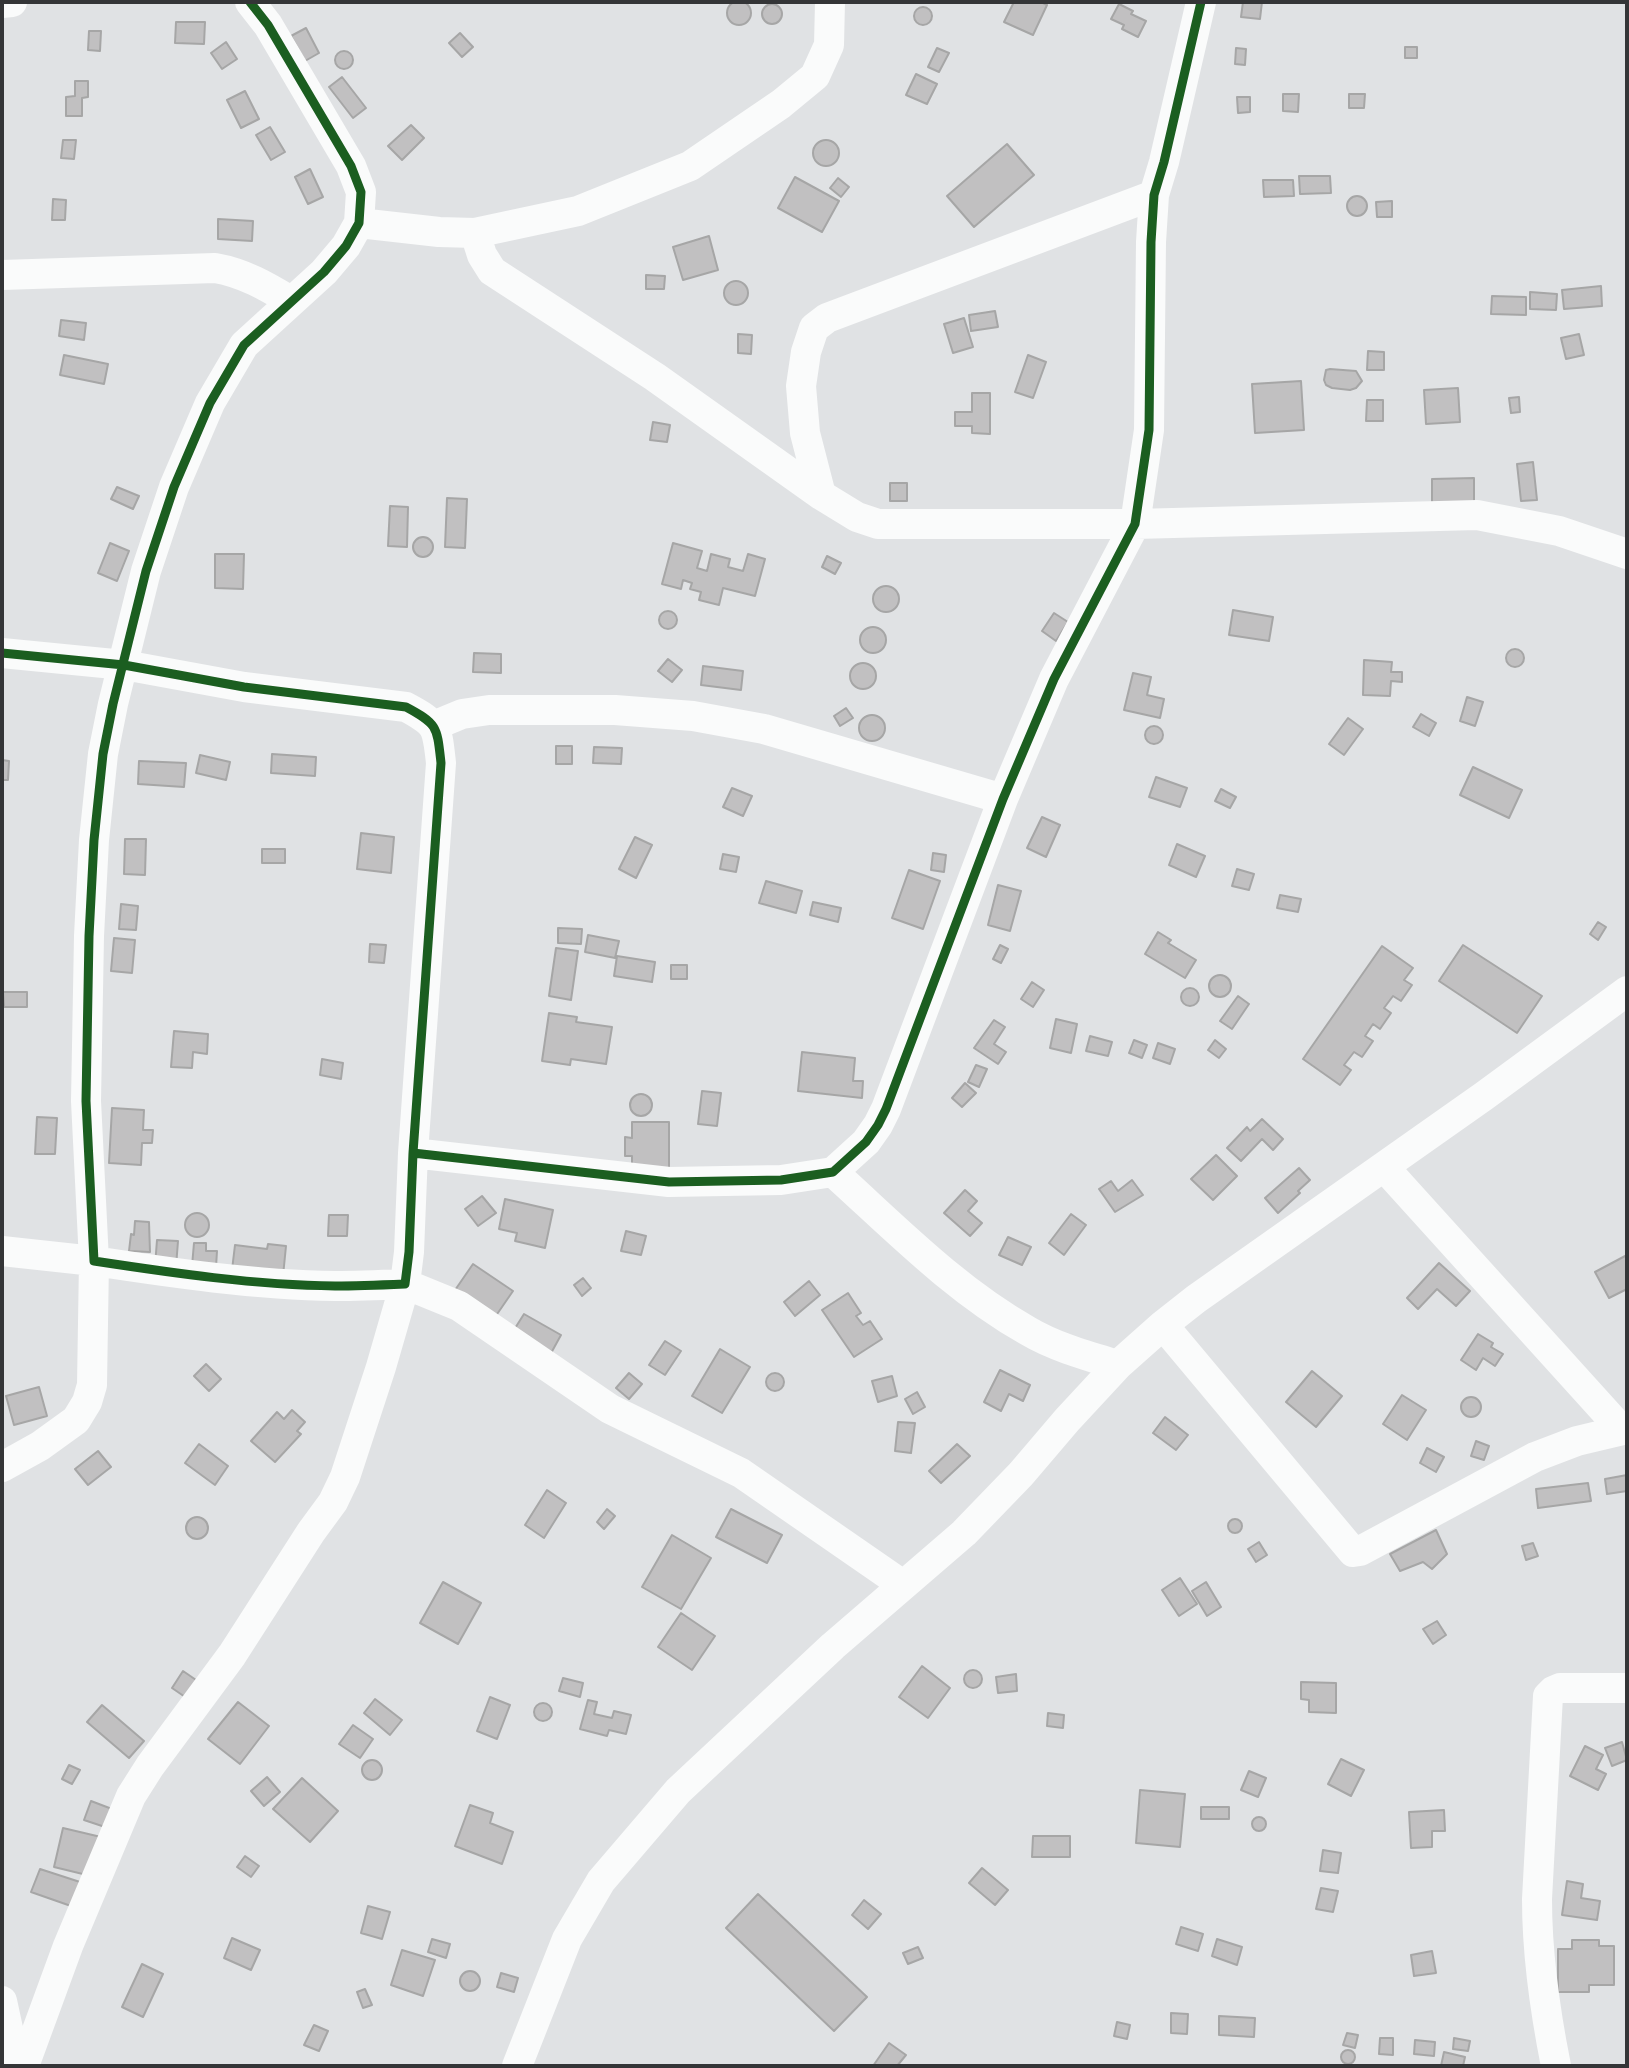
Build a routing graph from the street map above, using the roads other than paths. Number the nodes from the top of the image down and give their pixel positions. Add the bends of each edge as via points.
1 (12, 2) edge
2 (250, 2) edge
3 (830, 2) edge
4 (1201, 2) edge
5 (2, 3) edge
6 (1154, 195) junction
7 (359, 223) junction
8 (475, 233) junction
9 (2, 275) edge
10 (291, 301) junction
11 (821, 495) junction
12 (1135, 524) junction
13 (1627, 554) edge
14 (2, 653) edge
15 (124, 666) junction
16 (433, 726) junction
17 (1003, 799) junction
18 (1623, 1004) edge
19 (414, 1153) junction
20 (1384, 1167) junction
21 (833, 1172) junction
22 (2, 1251) edge
23 (94, 1261) junction
24 (405, 1284) junction
25 (1163, 1325) junction
26 (1118, 1365) junction
27 (1625, 1430) edge
28 (2, 1467) edge
29 (903, 1585) junction
30 (1627, 1688) edge
31 (2, 2001) edge
32 (16, 2066) edge
33 (24, 2066) edge
34 (517, 2066) edge
35 (1556, 2066) edge

1 - 5 street
2 - 7 street via 351,166 361,192
3 - 8 street via 829,45 815,76 690,166 578,211
4 - 6 street
6 - 11 street via 827,318 814,328 801,386 805,433
6 - 12 street via 1149,430
7 - 8 street
7 - 10 street via 324,272
8 - 11 street via 492,271 655,377
9 - 10 street via 215,268 259,281
10 - 15 street via 244,345 210,403 174,487 146,571
11 - 12 street via 856,517 878,524
12 - 13 street via 1477,515 1559,531
12 - 17 street via 1054,679
14 - 15 street
15 - 16 street via 244,687 406,707
15 - 23 street via 103,754 89,936 86,1101
16 - 17 street via 462,714 489,710 615,710 693,716 764,729
16 - 19 street via 440,763
17 - 21 street via 886,1109 866,1142
18 - 20 street
19 - 21 street via 669,1182 781,1180
19 - 24 street
20 - 25 street
20 - 27 street
21 - 26 street via 951,1280 985,1304 1029,1332
22 - 23 street
23 - 24 street via 271,1283
23 - 28 street via 92,1385 87,1402 76,1420
24 - 29 street via 459,1306 610,1409 741,1472
24 - 33 street via 345,1477 333,1502 131,1796
25 - 26 street
25 - 27 street via 1353,1552 1535,1457
26 - 29 street via 1021,1474
29 - 34 street via 678,1791 601,1881 567,1939
30 - 35 street via 1560,1688 1548,1696 1536,1931
31 - 32 street

